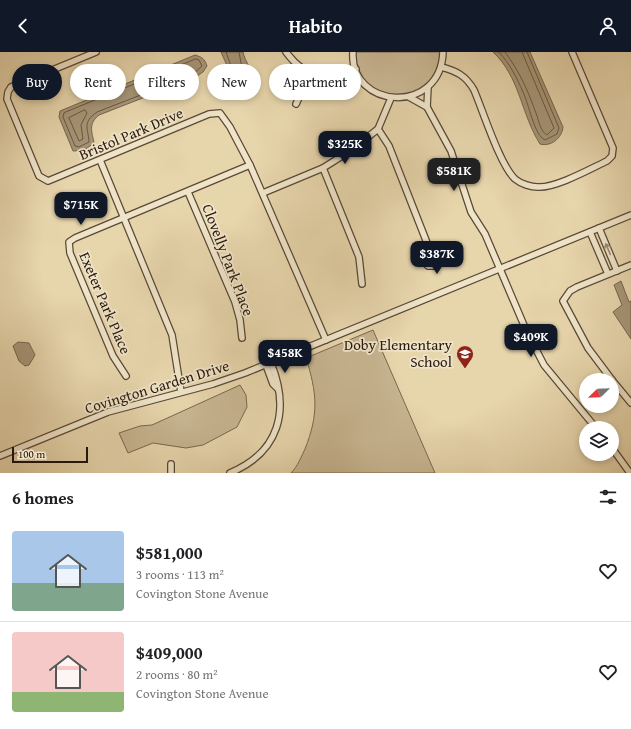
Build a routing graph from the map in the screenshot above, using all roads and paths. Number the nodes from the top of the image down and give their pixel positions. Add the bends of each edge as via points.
1 (96, 52) edge
2 (286, 52) edge
3 (353, 52) edge
4 (443, 52) edge
5 (572, 52) edge
6 (295, 64) edge
7 (355, 64) edge
8 (441, 67) junction
9 (361, 80) edge
10 (428, 87) junction
11 (409, 97) junction
12 (391, 98) junction
13 (298, 100) edge
14 (296, 104) dead end
15 (427, 107) junction
16 (378, 129) junction
17 (100, 160) junction
18 (250, 165) junction
19 (323, 168) junction
20 (188, 192) junction
21 (263, 193) junction
22 (631, 215) edge
23 (124, 218) junction
24 (599, 228) junction
25 (590, 232) junction
26 (429, 248) dead end
27 (631, 265) edge
28 (501, 268) junction
29 (617, 271) junction
30 (608, 274) junction
31 (362, 284) dead end
32 (242, 338) dead end
33 (326, 340) junction
34 (268, 364) junction
35 (607, 373) edge
36 (126, 376) dead end
37 (619, 388) edge
38 (181, 392) junction
39 (631, 403) edge
40 (590, 421) edge
41 (0, 456) edge
42 (619, 458) edge
43 (171, 464) dead end
44 (171, 473) edge
45 (230, 473) edge
46 (630, 473) edge

1 - 17 street, Bristol Park Drive via 11,87 7,99 39,176 43,179 48,181
2 - 6 street
3 - 7 street
4 - 8 street
5 - 8 street via 613,148 612,156 607,161 551,185 538,187 516,180 506,166 467,79 456,71
8 - 10 street
9 - 12 street via 380,95
10 - 11 street
10 - 15 street
11 - 12 street
11 - 15 street
12 - 16 street
13 - 14 street
15 - 28 street via 451,151 471,212 486,234
16 - 19 street
16 - 26 street via 389,146
17 - 18 street, Bristol Park Drive via 209,114 220,113
17 - 23 street
18 - 20 street, Exeter Park Place
18 - 21 street, Bristol Park Drive
19 - 21 street
19 - 31 street via 360,257
20 - 23 street, Exeter Park Place
20 - 32 street, Clovelly Park Place via 235,302
21 - 33 street, Bristol Park Drive
22 - 24 street, Covington Garden Drive
23 - 36 street, Exeter Park Place via 75,238 70,242 70,253 113,356
23 - 38 street via 172,335
24 - 25 street, Covington Garden Drive
29 -> 24 street
25 - 28 street, Covington Garden Drive
25 - 30 street
27 - 29 street
28 - 33 street, Covington Garden Drive
28 - 40 street via 526,330 544,365
29 - 30 street
30 - 35 street via 570,290 563,301 588,348
33 - 34 street, Covington Garden Drive
34 - 38 street, Covington Garden Drive via 214,384
34 - 45 street via 281,403 273,438 251,462
37 - 39 street
38 - 41 street, Covington Garden Drive via 108,412
42 - 46 street
43 - 44 street

